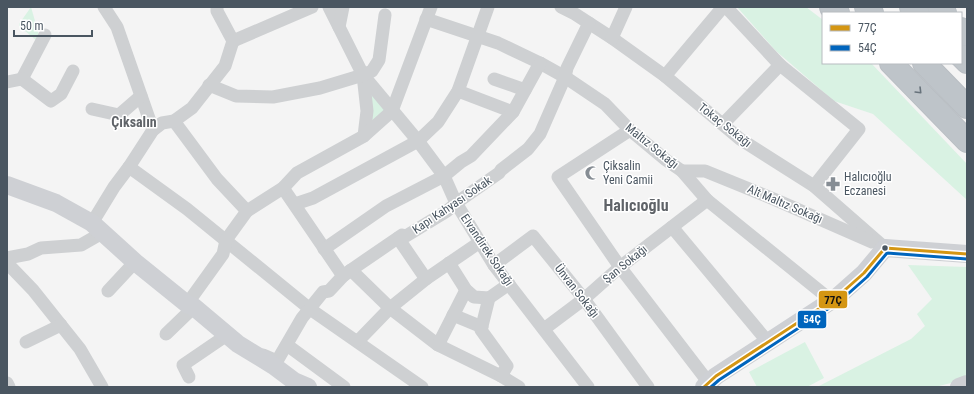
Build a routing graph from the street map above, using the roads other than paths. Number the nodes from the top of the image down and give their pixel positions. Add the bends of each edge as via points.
1 (104, 7) edge
2 (217, 7) edge
3 (312, 7) edge
4 (328, 7) edge
5 (343, 7) edge
6 (431, 7) edge
7 (488, 7) edge
8 (561, 7) edge
9 (626, 7) edge
10 (723, 7) edge
11 (726, 7) edge
12 (577, 10) edge
13 (385, 15) dead end
14 (426, 19) junction
15 (588, 23) junction
16 (340, 27) junction
17 (45, 35) dead end
18 (478, 37) junction
19 (612, 38) junction
20 (233, 41) junction
21 (540, 63) junction
22 (892, 64) edge
23 (925, 64) edge
24 (780, 65) junction
25 (73, 71) dead end
26 (363, 75) junction
27 (665, 76) junction
28 (565, 78) junction
29 (494, 79) dead end
30 (22, 80) junction
31 (7, 82) edge
32 (209, 85) junction
33 (525, 90) junction
34 (458, 91) junction
35 (141, 96) junction
36 (967, 107) edge
37 (92, 109) dead end
38 (392, 111) junction
39 (513, 112) junction
40 (174, 121) junction
41 (723, 124) junction
42 (153, 130) junction
43 (630, 130) junction
44 (364, 136) junction
45 (418, 140) junction
46 (967, 141) edge
47 (129, 167) junction
48 (682, 171) junction
49 (444, 176) junction
50 (7, 185) edge
51 (814, 186) junction
52 (283, 188) junction
53 (707, 200) junction
54 (456, 203) junction
55 (295, 204) junction
56 (247, 211) junction
57 (97, 228) junction
58 (672, 228) junction
59 (398, 238) junction
60 (226, 240) junction
61 (480, 242) junction
62 (885, 248) junction
63 (324, 249) junction
64 (967, 254) edge
65 (7, 258) edge
66 (135, 262) junction
67 (7, 264) edge
68 (449, 264) junction
69 (494, 265) junction
70 (620, 267) junction
71 (347, 273) junction
72 (426, 279) junction
73 (509, 284) junction
74 (466, 290) junction
75 (108, 291) dead end
76 (489, 298) junction
77 (584, 299) junction
78 (832, 301) junction
79 (190, 306) junction
80 (390, 308) junction
81 (310, 309) junction
82 (453, 315) junction
83 (61, 325) junction
84 (482, 327) junction
85 (544, 329) junction
86 (166, 334) dead end
87 (233, 339) junction
88 (356, 340) junction
89 (26, 342) dead end
90 (768, 342) junction
91 (287, 344) junction
92 (438, 345) junction
93 (501, 376) junction
94 (189, 377) dead end
95 (7, 383) edge
96 (96, 384) edge
97 (967, 384) edge
98 (707, 385) edge
99 (9, 387) edge
100 (308, 387) edge
101 (344, 387) edge
102 (422, 387) edge
103 (519, 387) edge
104 (588, 387) edge
105 (648, 387) edge
106 (959, 387) edge

1 - 35 street via 117,27
2 - 20 street
3 - 20 street
4 - 16 street
5 - 16 street
6 - 14 street
7 - 18 street
8 - 12 street, Tokaç Sokağı
9 - 19 street
10 - 27 street
11 - 24 street
12 - 15 street, Tokaç Sokağı
13 - 26 street via 379,60 372,71
14 - 18 street, Maltız Sokağı
14 - 38 street
15 - 19 street, Tokaç Sokağı
15 - 28 street, Kapı Kahyası Sokak via 567,68
16 - 26 street
17 - 30 street
18 - 21 street, Maltız Sokağı via 498,43
18 - 34 street
19 - 27 street, Tokaç Sokağı
20 - 32 street via 225,66
21 - 28 street, Maltız Sokağı
21 - 33 street
22 -> 46 highway
23 - 36 highway
24 - 41 street
24 - 51 street via 859,129
25 - 30 street via 61,94 51,101
26 - 32 street via 320,88 273,97 236,96
26 - 38 street, Elvandirek Sokağı
26 - 44 street via 367,111
27 - 41 street, Tokaç Sokağı
28 - 43 street, Maltız Sokağı via 604,104
28 - 54 street, Kapı Kahyası Sokak via 540,134 528,149
29 - 33 street
30 - 31 street
32 - 40 street via 192,108
33 - 39 street
34 - 39 street
34 - 45 street via 438,122
35 - 37 street via 119,115
35 - 42 street
38 - 44 street
38 - 45 street, Elvandirek Sokağı
39 - 49 street via 471,156
40 - 42 street via 162,123
40 - 56 street via 217,179
41 - 51 street, Tokaç Sokağı via 740,139
42 - 47 street
43 - 48 street, Maltız Sokağı
43 - 70 street via 558,177
44 - 52 street via 297,173
45 - 49 street, Elvandirek Sokağı
45 - 55 street via 313,198
47 - 57 street via 114,187
47 - 60 street
48 - 53 street, Maltız Sokağı
48 - 62 street, Alt Maltız Sokağı via 705,171
49 - 54 street, Elvandirek Sokağı
49 - 63 street via 386,206
50 - 57 street via 56,203
51 - 62 street, Tokaç Sokağı
52 - 55 street
52 - 56 street
53 - 58 street, Şan Sokağı
53 - 78 street, Maltız Sokağı
54 - 59 street, Kapı Kahyası Sokak via 406,236
54 - 61 street, Elvandirek Sokağı
55 - 63 street
56 - 60 street
57 - 65 street via 81,245 42,248
57 - 66 street
58 - 70 street, Şan Sokağı
58 - 90 street
59 - 71 street, Kapı Kahyası Sokak
59 - 72 street
60 - 79 street via 223,254
60 - 81 street
61 - 68 street
61 - 69 street, Elvandirek Sokağı
62 - 64 street
62 - 78 street via 864,273
63 - 71 street
66 - 75 street
66 - 79 street
67 - 83 street via 33,290
68 - 72 street
68 - 74 street
69 - 73 street, Elvandirek Sokağı
69 - 77 street, Ünvan Sokağı via 533,236
70 - 77 street, Şan Sokağı
70 - 98 street
71 - 80 street
71 - 81 street, Kapı Kahyası Sokak via 329,291 324,292
72 - 80 street
73 - 76 street
73 - 85 street, Elvandirek Sokağı
74 - 76 street via 474,297
74 - 82 street
76 - 84 street
77 - 85 street, Şan Sokağı
77 - 105 street, Ünvan Sokağı
78 - 90 street
79 - 86 street
79 - 87 street
80 - 88 street
80 - 92 street
81 - 88 street
81 - 91 street, Kapı Kahyası Sokak
82 - 84 street
82 - 92 street
83 - 89 street
83 - 96 street via 80,349
84 - 93 street via 481,330 507,366
85 - 104 street, Elvandirek Sokağı
87 - 91 street, Kapı Kahyası Sokak via 277,361
87 - 94 street via 183,366
87 - 100 street via 294,381
88 - 102 street
90 - 98 street via 716,376
91 - 101 street
92 - 93 street
93 - 103 street
95 - 99 street
97 - 106 street

